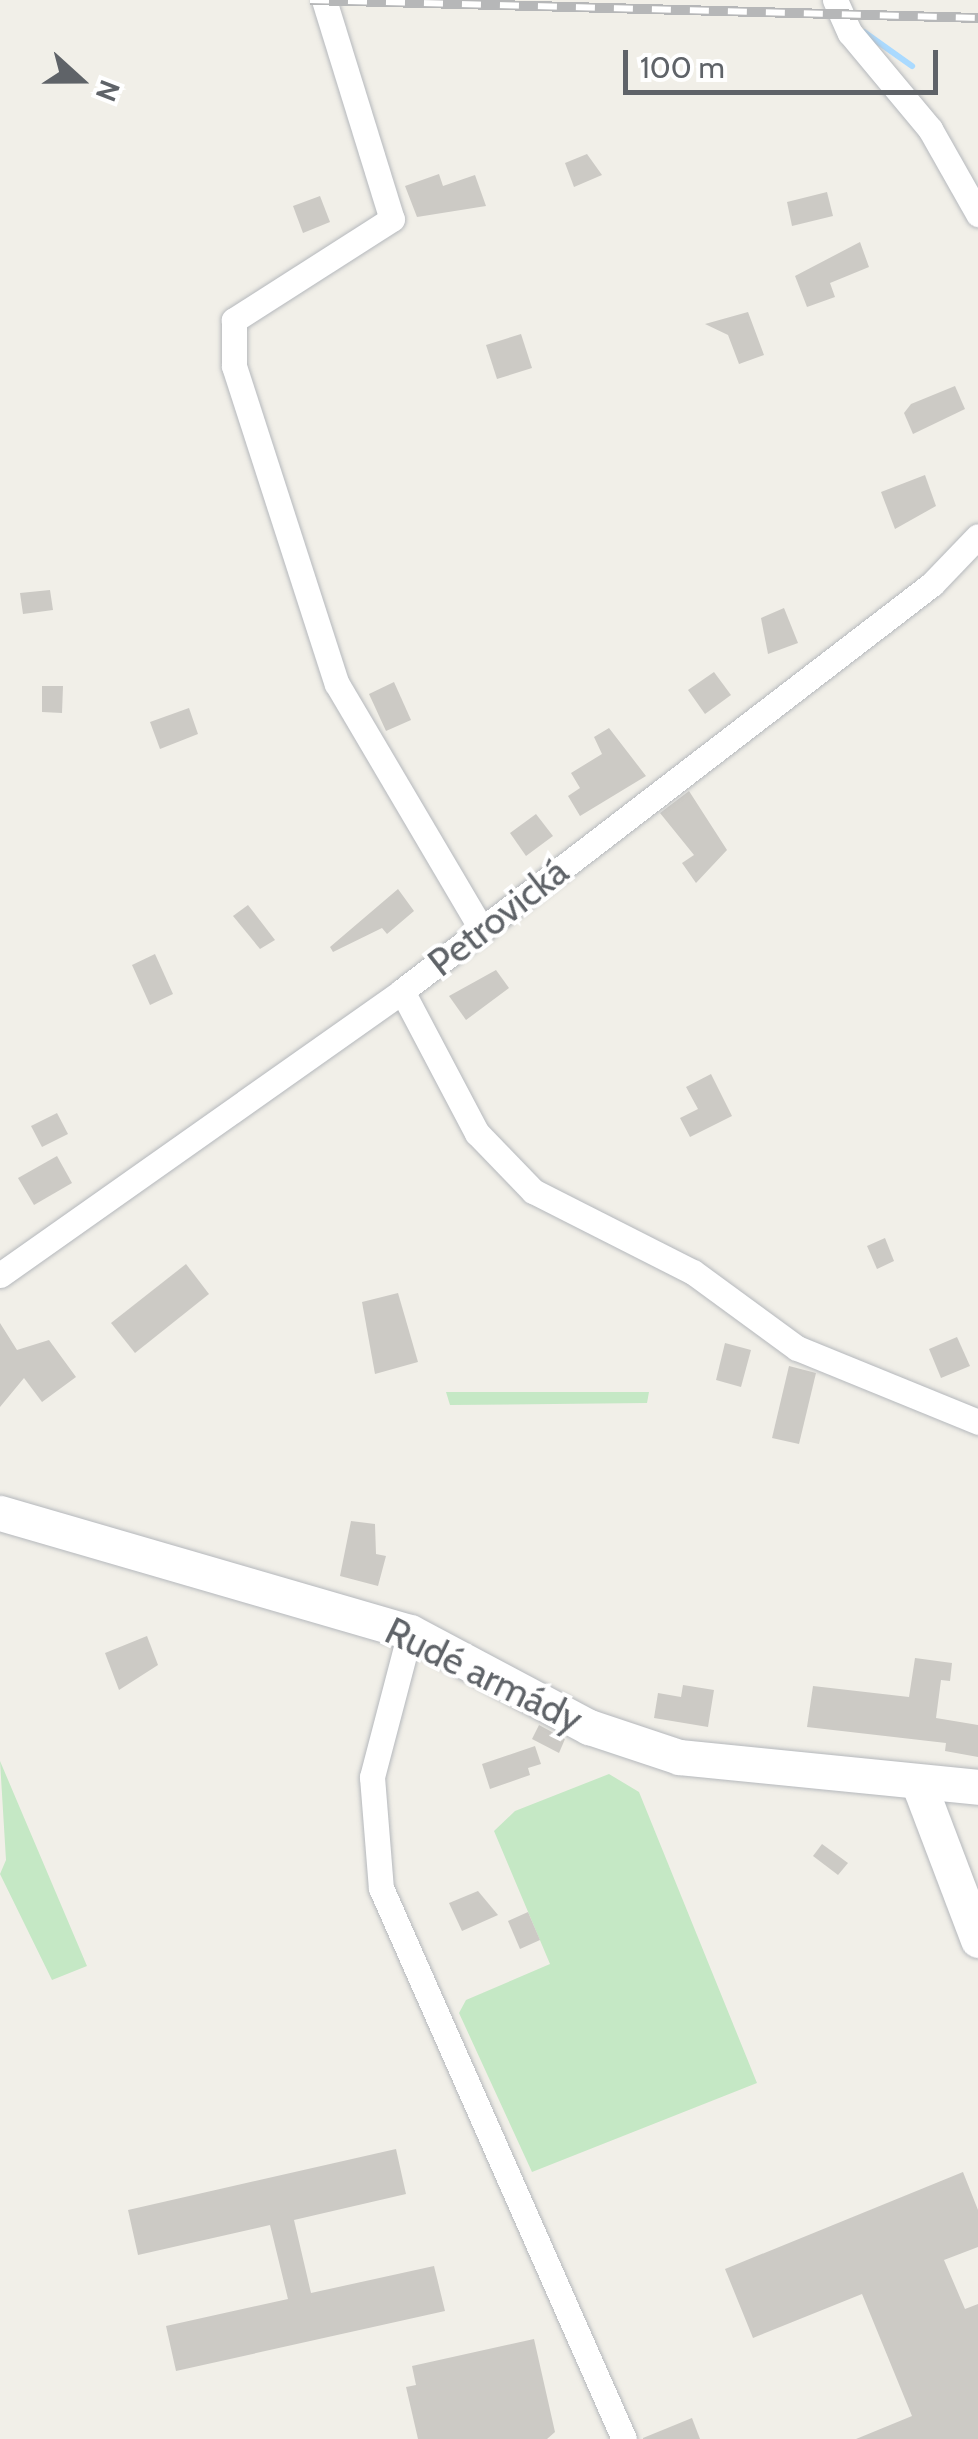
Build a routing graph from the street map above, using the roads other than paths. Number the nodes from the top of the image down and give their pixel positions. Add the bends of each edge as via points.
1 (324, 0) edge
2 (835, 0) edge
3 (978, 214) edge
4 (978, 536) edge
5 (482, 930) junction
6 (402, 991) junction
7 (0, 1275) edge
8 (978, 1422) edge
9 (0, 1513) edge
10 (410, 1632) junction
11 (918, 1782) junction
12 (978, 1787) edge
13 (978, 1940) edge
14 (624, 2439) edge

1 - 5 street via 392,219 234,320 234,366 337,684
2 - 3 street via 850,33 930,129
4 - 5 street, Petrovická via 932,584
5 - 6 street, Petrovická
6 - 7 street, Petrovická
6 - 8 street via 477,1133 534,1192 693,1272 796,1348
9 - 10 main road, Rudé armády
10 - 11 main road, Rudé armády via 589,1727 648,1748
10 - 14 street via 372,1777 381,1888
11 - 12 main road, Rudé armády
11 - 13 main road

